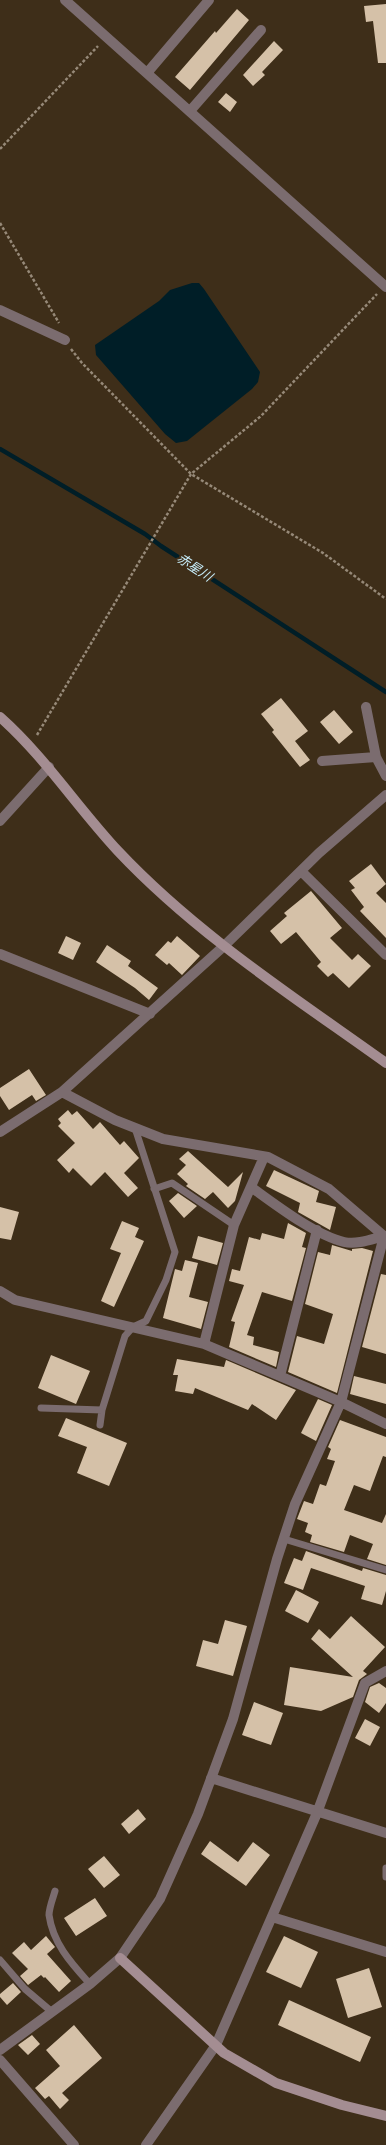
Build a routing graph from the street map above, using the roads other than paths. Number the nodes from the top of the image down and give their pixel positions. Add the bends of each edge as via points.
1 (65, 0) edge
2 (210, 0) edge
3 (261, 30) dead end
4 (147, 73) junction
5 (190, 111) junction
6 (385, 286) edge
7 (0, 310) edge
8 (65, 340) road end
9 (366, 707) dead end
10 (0, 717) edge
11 (376, 757) junction
12 (322, 761) dead end
13 (49, 767) junction
14 (386, 776) edge
15 (386, 795) edge
16 (0, 821) edge
17 (301, 871) junction
18 (224, 946) junction
19 (0, 954) edge
20 (386, 955) edge
21 (150, 1014) junction
22 (386, 1063) edge
23 (62, 1092) junction
24 (134, 1128) junction
25 (0, 1132) edge
26 (264, 1157) junction
27 (251, 1187) junction
28 (154, 1189) junction
29 (234, 1225) junction
30 (317, 1230) junction
31 (385, 1236) edge
32 (0, 1291) edge
33 (133, 1327) junction
34 (204, 1344) junction
35 (280, 1376) junction
36 (341, 1402) junction
37 (41, 1408) dead end
38 (102, 1410) junction
39 (386, 1424) edge
40 (100, 1425) dead end
41 (284, 1539) junction
42 (386, 1570) edge
43 (386, 1671) edge
44 (211, 1778) junction
45 (317, 1813) junction
46 (386, 1833) edge
47 (386, 1868) edge
48 (386, 1877) edge
49 (55, 1891) dead end
50 (272, 1917) junction
51 (386, 1952) edge
52 (120, 1958) junction
53 (0, 1960) edge
54 (90, 1984) junction
55 (52, 2012) junction
56 (216, 2045) junction
57 (0, 2050) edge
58 (0, 2060) edge
59 (386, 2116) edge
60 (74, 2145) edge
61 (146, 2145) edge

1 - 4 street
2 - 4 street
3 - 5 street
4 - 5 street
5 - 6 street
7 - 8 street
9 - 11 street
10 - 13 street
11 - 12 street
11 - 14 street
13 - 16 street
13 - 18 street via 117,850 164,896
15 - 17 street
17 - 18 street
17 - 20 street
18 - 21 street
18 - 22 street
19 - 21 street
21 - 23 street
23 - 24 street
23 - 25 street
24 - 26 street via 163,1139
24 - 28 lane
26 - 27 street
26 - 31 street via 329,1189
27 - 29 street
27 - 30 street
28 - 29 lane via 172,1183
28 - 33 lane via 175,1252 166,1280 146,1321
29 - 34 street
30 - 31 street via 345,1242 360,1242
30 - 35 street
31 - 36 street
32 - 33 street via 15,1300
33 - 34 street
33 - 38 lane via 125,1336
34 - 35 street
35 - 36 street
36 - 39 street
36 - 41 street via 295,1504
37 - 38 lane
38 - 40 lane
41 - 42 lane
41 - 44 street via 233,1719
43 - 45 street via 365,1683
44 - 45 street
44 - 52 street via 198,1814 160,1899
45 - 46 street
45 - 50 street
47 - 48 lane
49 - 54 lane via 49,1914 56,1940 69,1961
50 - 51 street
50 - 56 street
52 - 54 street
52 - 56 street
53 - 55 lane via 26,1989
54 - 55 street
55 - 57 street
56 - 59 street via 224,2053 276,2083 342,2105
56 - 61 street
58 - 60 street

